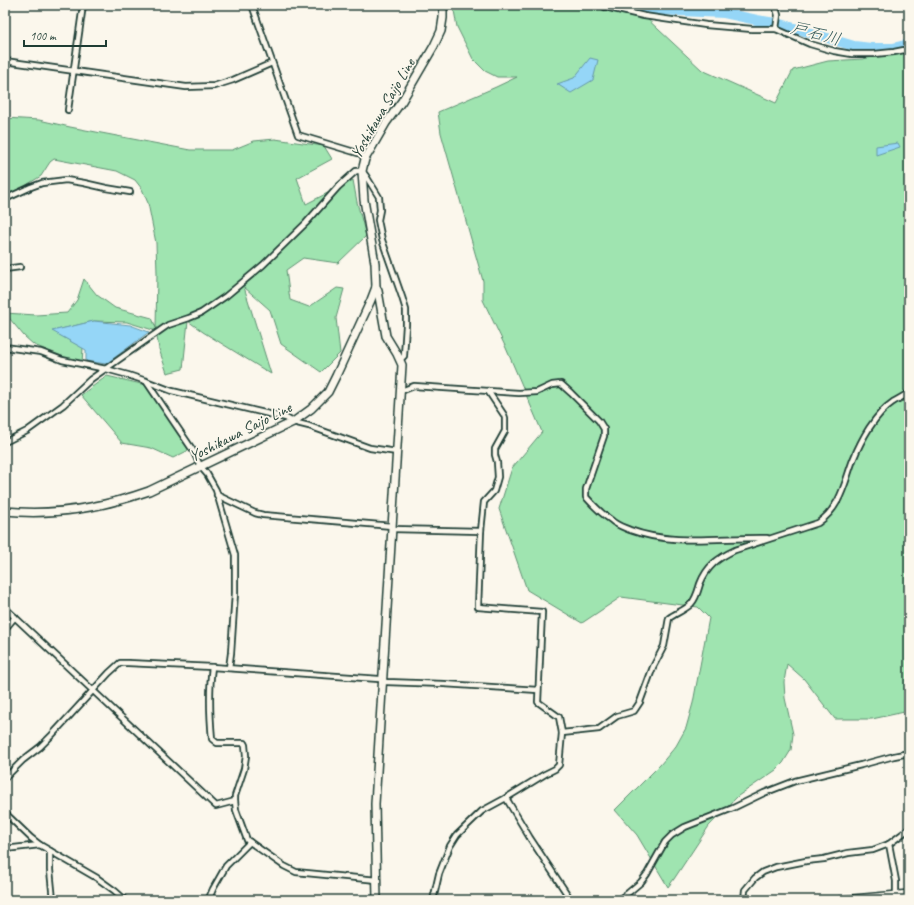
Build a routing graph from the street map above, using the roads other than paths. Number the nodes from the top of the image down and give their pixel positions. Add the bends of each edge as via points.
1 (83, 5) edge
2 (252, 5) edge
3 (443, 5) edge
4 (775, 5) edge
5 (605, 7) dead end
6 (776, 29) junction
7 (909, 49) edge
8 (5, 61) edge
9 (272, 63) junction
10 (74, 72) junction
11 (68, 110) dead end
12 (365, 159) junction
13 (362, 171) junction
14 (130, 192) dead end
15 (5, 198) edge
16 (20, 267) dead end
17 (5, 269) edge
18 (376, 287) junction
19 (5, 347) edge
20 (400, 360) junction
21 (106, 369) junction
22 (146, 381) junction
23 (401, 391) junction
24 (488, 391) junction
25 (909, 393) edge
26 (294, 422) junction
27 (5, 442) edge
28 (396, 452) junction
29 (200, 466) junction
30 (217, 495) junction
31 (5, 511) edge
32 (392, 527) junction
33 (482, 530) junction
34 (770, 538) junction
35 (5, 608) edge
36 (15, 617) junction
37 (5, 629) edge
38 (212, 667) junction
39 (229, 668) junction
40 (382, 681) junction
41 (93, 690) junction
42 (538, 690) junction
43 (562, 733) junction
44 (909, 753) edge
45 (5, 778) edge
46 (506, 798) junction
47 (235, 801) junction
48 (5, 813) edge
49 (909, 829) edge
50 (250, 842) junction
51 (889, 844) junction
52 (40, 845) junction
53 (5, 849) edge
54 (50, 851) junction
55 (377, 880) junction
56 (909, 894) edge
57 (896, 895) junction
58 (53, 900) edge
59 (125, 900) edge
60 (209, 900) edge
61 (377, 900) edge
62 (433, 900) edge
63 (571, 900) edge
64 (618, 900) edge
65 (744, 900) edge
66 (842, 900) edge

1 - 10 street
2 - 9 street
3 - 12 main road, Yoshikawa Saijo Line via 442,30 434,46
4 - 6 street via 778,15
5 - 6 street via 644,16 706,25
6 - 7 street via 834,52 874,54
8 - 10 street
9 - 10 street via 233,80 203,87
9 - 12 street via 298,136 361,154
10 - 11 street
12 - 13 main road, Yoshikawa Saijo Line
13 - 18 main road, Yoshikawa Saijo Line
13 - 20 street via 379,198 378,220 382,240 406,310 404,356
13 - 21 street via 356,171 263,265 226,296 201,313 168,326
14 - 15 street via 66,180 42,183
16 - 17 street
18 - 20 main road via 386,336
18 - 26 main road, Yoshikawa Saijo Line via 328,392
19 - 21 street via 41,352 62,360
20 - 23 main road
21 - 22 street
21 - 27 street via 91,379 64,405 27,431
22 - 26 street via 172,391
22 - 29 street via 194,452
23 - 24 street via 414,386
23 - 28 main road
24 - 33 street via 506,418 506,431 495,449 498,477 494,491 484,502
24 - 34 street via 537,392 561,384 599,421 604,429 604,436 586,489 586,497 610,520 621,526 641,534 689,540
25 - 34 street via 892,403 876,418 860,446 841,497 823,519 818,523
26 - 28 street via 370,448
26 - 29 main road, Yoshikawa Saijo Line
28 - 32 main road
29 - 30 street
29 - 31 main road, Yoshikawa Saijo Line via 150,491 99,505 37,513
30 - 32 street via 263,515
30 - 39 street via 235,555 235,593
32 - 33 street
32 - 40 main road
33 - 42 street via 478,607 542,612
34 - 43 street via 722,556 704,575 692,604 669,618 664,646 634,711 617,716 599,729
35 - 36 street
36 - 37 street
36 - 41 street
38 - 39 street
38 - 41 street via 120,663
38 - 47 street via 212,739 217,743 246,745 244,769
39 - 40 street
40 - 42 street
40 - 55 main road via 375,804
41 - 45 street via 40,747
41 - 47 street via 216,806
42 - 43 street via 538,702 559,717
43 - 46 street via 560,765
44 - 64 street via 795,781 685,827 665,842 641,882
46 - 62 street via 482,811 450,846 439,874
46 - 63 street
47 - 50 street via 236,810
48 - 52 street
49 - 51 street
50 - 55 street via 296,872
50 - 60 street via 226,866
51 - 57 street
51 - 65 street via 874,850 806,861 763,872 745,890
52 - 53 street
52 - 54 street
54 - 58 street
54 - 59 street via 97,878
55 - 61 main road
56 - 57 main road
57 - 66 main road

